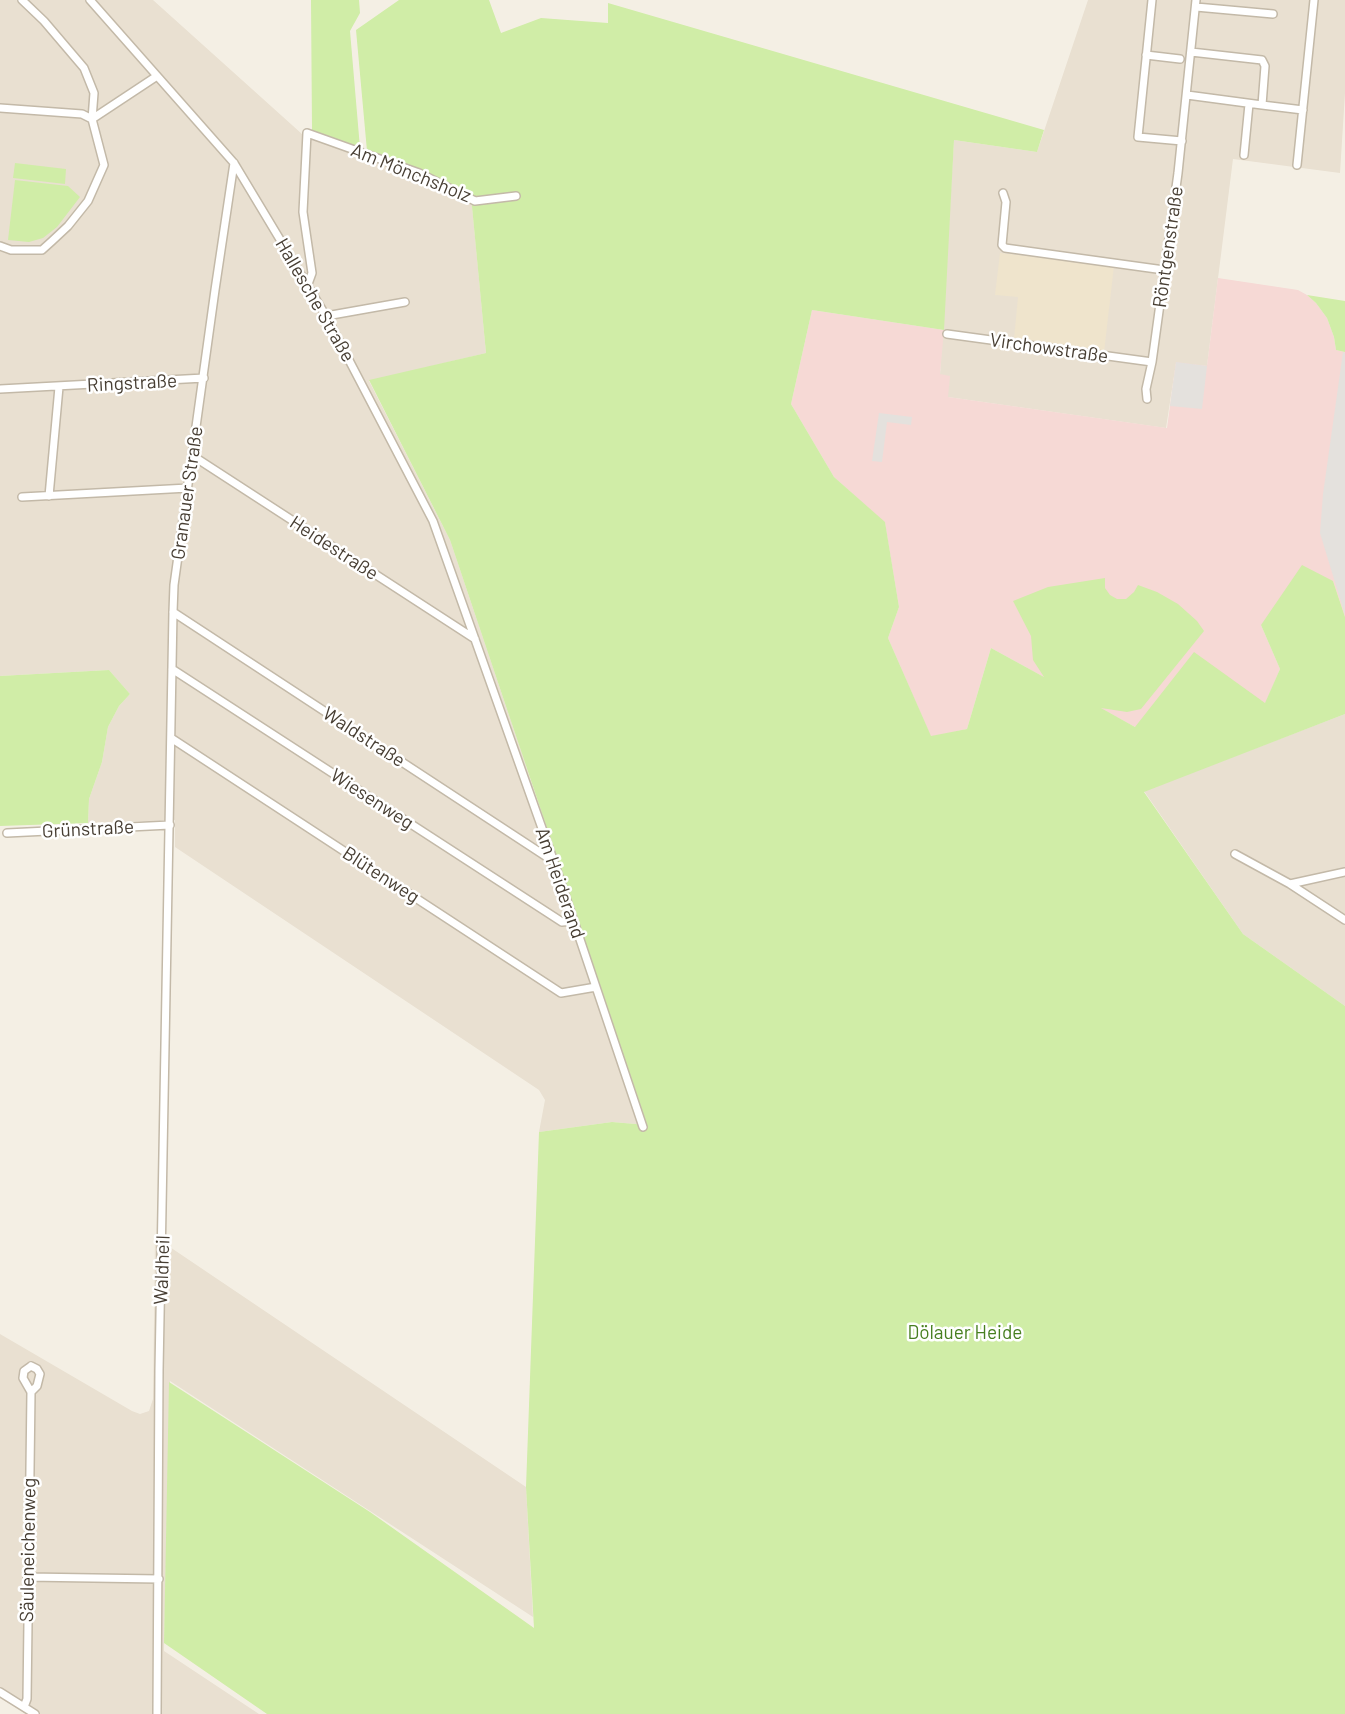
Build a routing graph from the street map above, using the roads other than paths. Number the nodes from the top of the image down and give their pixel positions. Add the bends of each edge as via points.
1 (22, 0) edge
2 (90, 0) edge
3 (1152, 0) edge
4 (1314, 0) edge
5 (1196, 4) edge
6 (1273, 14) dead end
7 (1191, 52) junction
8 (1146, 55) junction
9 (1180, 59) dead end
10 (158, 76) junction
11 (1187, 95) junction
12 (1249, 104) junction
13 (1262, 104) junction
14 (0, 108) edge
15 (1303, 110) junction
16 (92, 119) junction
17 (1182, 141) junction
18 (1244, 155) dead end
19 (234, 163) junction
20 (1297, 166) dead end
21 (1003, 193) dead end
22 (516, 196) dead end
23 (0, 246) edge
24 (1164, 270) junction
25 (308, 284) junction
26 (405, 302) dead end
27 (327, 316) junction
28 (947, 334) dead end
29 (1152, 362) junction
30 (204, 378) junction
31 (60, 387) junction
32 (0, 389) edge
33 (1147, 399) dead end
34 (193, 456) junction
35 (188, 488) junction
36 (49, 496) junction
37 (22, 497) dead end
38 (173, 612) junction
39 (476, 640) junction
40 (172, 669) junction
41 (171, 738) junction
42 (170, 825) junction
43 (7, 833) dead end
44 (1235, 854) dead end
45 (554, 862) junction
46 (1345, 872) edge
47 (1290, 884) junction
48 (1345, 920) edge
49 (573, 921) junction
50 (596, 987) junction
51 (643, 1127) dead end
52 (31, 1392) dead end
53 (27, 1577) junction
54 (159, 1579) junction
55 (0, 1692) edge
56 (24, 1707) junction
57 (35, 1714) edge
58 (157, 1714) edge

1 - 16 street via 84,68 94,93
2 - 10 street, Hallesche Straße
3 - 8 street
4 - 15 street
5 - 6 street
5 - 7 street, Röntgenstraße
7 - 11 street, Röntgenstraße
7 - 13 street via 1262,60
8 - 9 street
8 - 17 street via 1139,137
10 - 16 street
10 - 19 street, Hallesche Straße
11 - 12 street
11 - 17 street, Röntgenstraße
12 - 13 street
12 - 18 street
13 - 15 street
14 - 16 street via 82,114
15 - 20 street
16 - 23 street via 104,165 80,212 42,250
17 - 24 street, Röntgenstraße
19 - 25 street, Hallesche Straße
19 - 30 street, Granauer Straße
21 - 24 street via 1005,248
22 - 25 street, Am Mönchsholz via 475,201 419,173 307,133 303,212 312,272
24 - 29 street, Röntgenstraße
25 - 27 street, Hallesche Straße
26 - 27 street
27 - 39 street, Hallesche Straße via 433,521
28 - 29 street, Virchowstraße
29 - 33 street, Röntgenstraße
30 - 31 street, Ringstraße
30 - 34 street, Granauer Straße
31 - 32 street, Ringstraße
31 - 36 street, Ringstraße
34 - 35 street, Granauer Straße
34 - 39 street, Heidestraße
35 - 36 street
35 - 38 street, Granauer Straße
36 - 37 street
38 - 40 street, Granauer Straße
38 - 45 street, Waldstraße
39 - 45 street, Am Heiderand
40 - 41 street, Granauer Straße
40 - 49 street, Wiesenweg via 562,922
41 - 42 street, Granauer Straße
41 - 50 street, Blütenweg via 561,993
42 - 43 street, Grünstraße
42 - 54 street, Waldheil
44 - 47 street
45 - 49 street, Am Heiderand
46 - 47 street
47 - 48 street
49 - 50 street, Am Heiderand
50 - 51 street, Am Heiderand
52 - 53 street, Säuleneichenweg
53 - 54 street
53 - 56 street, Säuleneichenweg
54 - 58 street, Waldheil
55 - 56 street
56 - 57 street

